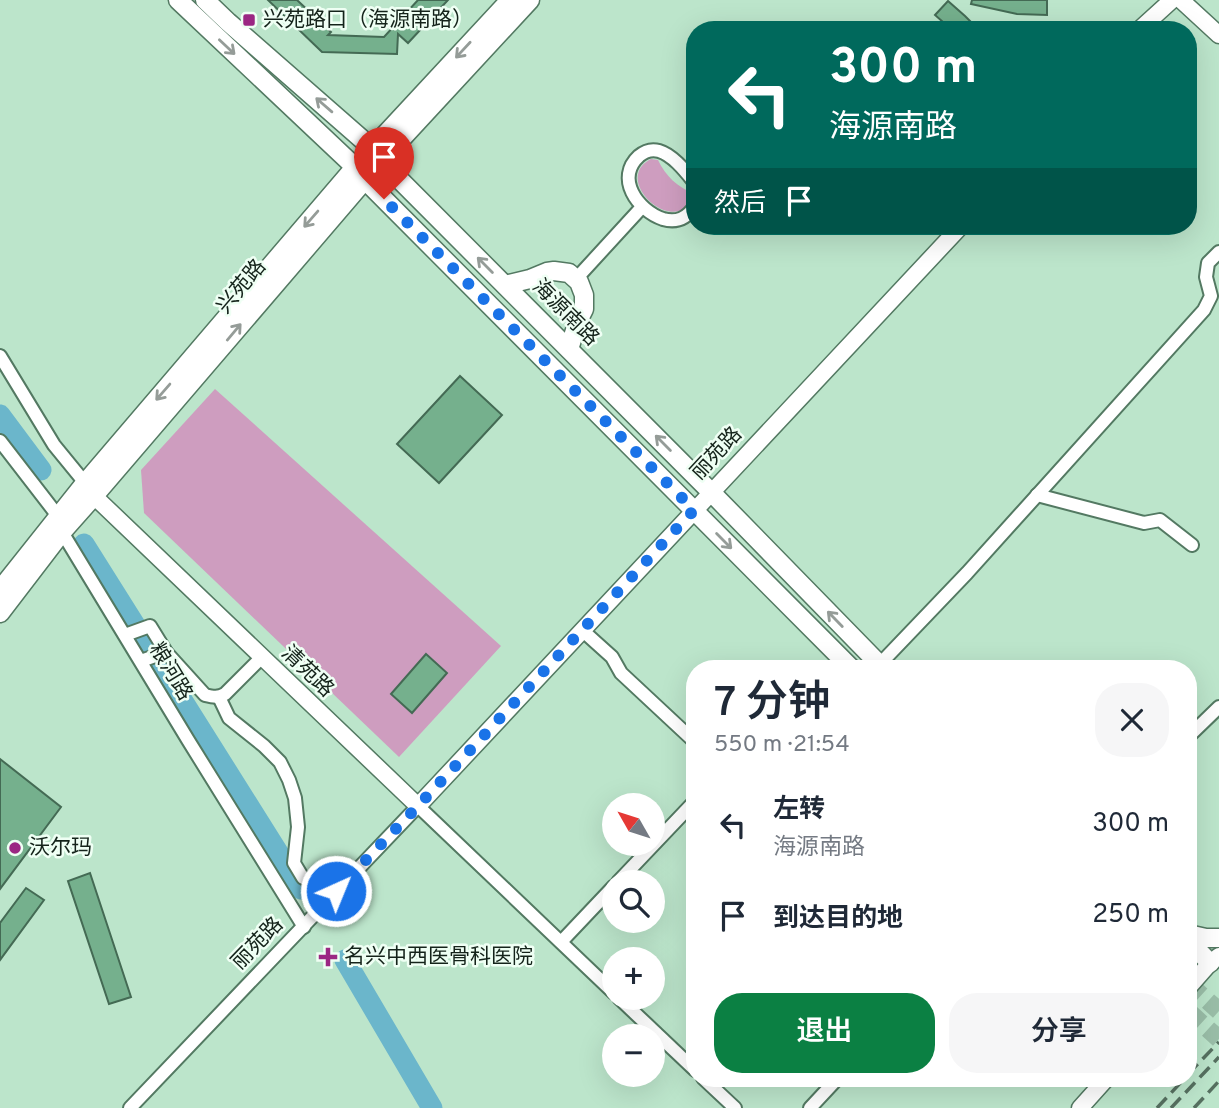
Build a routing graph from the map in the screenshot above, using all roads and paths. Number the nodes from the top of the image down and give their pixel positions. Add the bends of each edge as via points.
1 (178, 0) edge
2 (205, 0) edge
3 (510, 0) edge
4 (530, 0) edge
5 (1172, 0) edge
6 (1181, 0) edge
7 (1149, 21) edge
8 (1219, 35) edge
9 (377, 154) junction
10 (360, 173) junction
11 (686, 174) edge
12 (642, 207) junction
13 (686, 216) edge
14 (953, 235) edge
15 (1219, 251) edge
16 (576, 279) junction
17 (505, 285) junction
18 (569, 349) junction
19 (0, 356) edge
20 (0, 441) edge
21 (90, 489) junction
22 (711, 492) junction
23 (1037, 495) junction
24 (694, 510) junction
25 (60, 524) junction
26 (1192, 545) dead end
27 (0, 590) edge
28 (0, 613) edge
29 (582, 630) junction
30 (125, 635) junction
31 (166, 652) junction
32 (262, 657) junction
33 (843, 660) edge
34 (874, 660) edge
35 (887, 660) edge
36 (141, 661) junction
37 (219, 697) junction
38 (1219, 707) edge
39 (1197, 728) edge
40 (686, 734) edge
41 (418, 806) junction
42 (686, 810) edge
43 (629, 870) edge
44 (303, 878) dead end
45 (602, 899) edge
46 (304, 927) junction
47 (1197, 936) edge
48 (1219, 938) edge
49 (561, 942) junction
50 (1197, 946) edge
51 (1215, 959) edge
52 (1197, 978) edge
53 (602, 981) edge
54 (632, 1010) edge
55 (686, 1061) edge
56 (713, 1087) edge
57 (830, 1087) edge
58 (1099, 1087) edge
59 (130, 1108) edge
60 (735, 1108) edge
61 (810, 1108) edge
62 (1080, 1108) edge

1 -> 10 main road
9 -> 2 main road, 海源南路
3 -> 9 main road, 兴苑路
4 - 9 main road, 兴苑路
5 - 7 street
6 - 8 street
9 - 10 main road, 兴苑路
17 -> 9 main road, 海源南路
10 - 21 main road, 兴苑路
10 - 24 main road
11 - 12 street via 669,156 657,150 643,152 628,177
12 - 13 street via 665,219
12 - 16 street
14 - 22 street, 丽苑路
15 - 23 street via 1208,263 1210,296 1204,310
16 - 17 main road via 554,271
16 - 18 main road via 585,302
17 - 18 main road, 海源南路
22 -> 18 main road, 海源南路
19 - 21 street, 清苑路 via 54,445
20 - 25 street, 粮河路
21 - 25 main road, 兴苑路
21 - 32 street, 清苑路
22 - 24 street, 丽苑路
34 -> 22 main road, 海源南路
23 - 26 street via 1144,523 1160,520
23 - 35 street
24 - 29 street, 丽苑路
24 -> 33 main road
25 - 27 main road, 兴苑路
25 - 28 main road, 兴苑路
25 - 30 street, 粮河路
29 - 40 street
29 - 41 street, 丽苑路
30 - 31 street via 150,625
30 - 36 street, 粮河路
31 - 36 street
31 - 37 street via 205,695
32 - 37 street
32 - 41 street, 清苑路
36 - 46 street, 粮河路
37 - 44 street via 229,718 280,762 289,779 298,827 294,863
38 - 39 street
41 - 46 street, 丽苑路
41 - 49 street, 清苑路
42 - 43 street
45 - 49 street
46 - 59 street, 丽苑路
47 - 48 main road
49 - 53 street, 清苑路
50 - 51 main road
51 - 52 street
54 - 55 street
56 - 60 street
57 - 61 street
58 - 62 street

